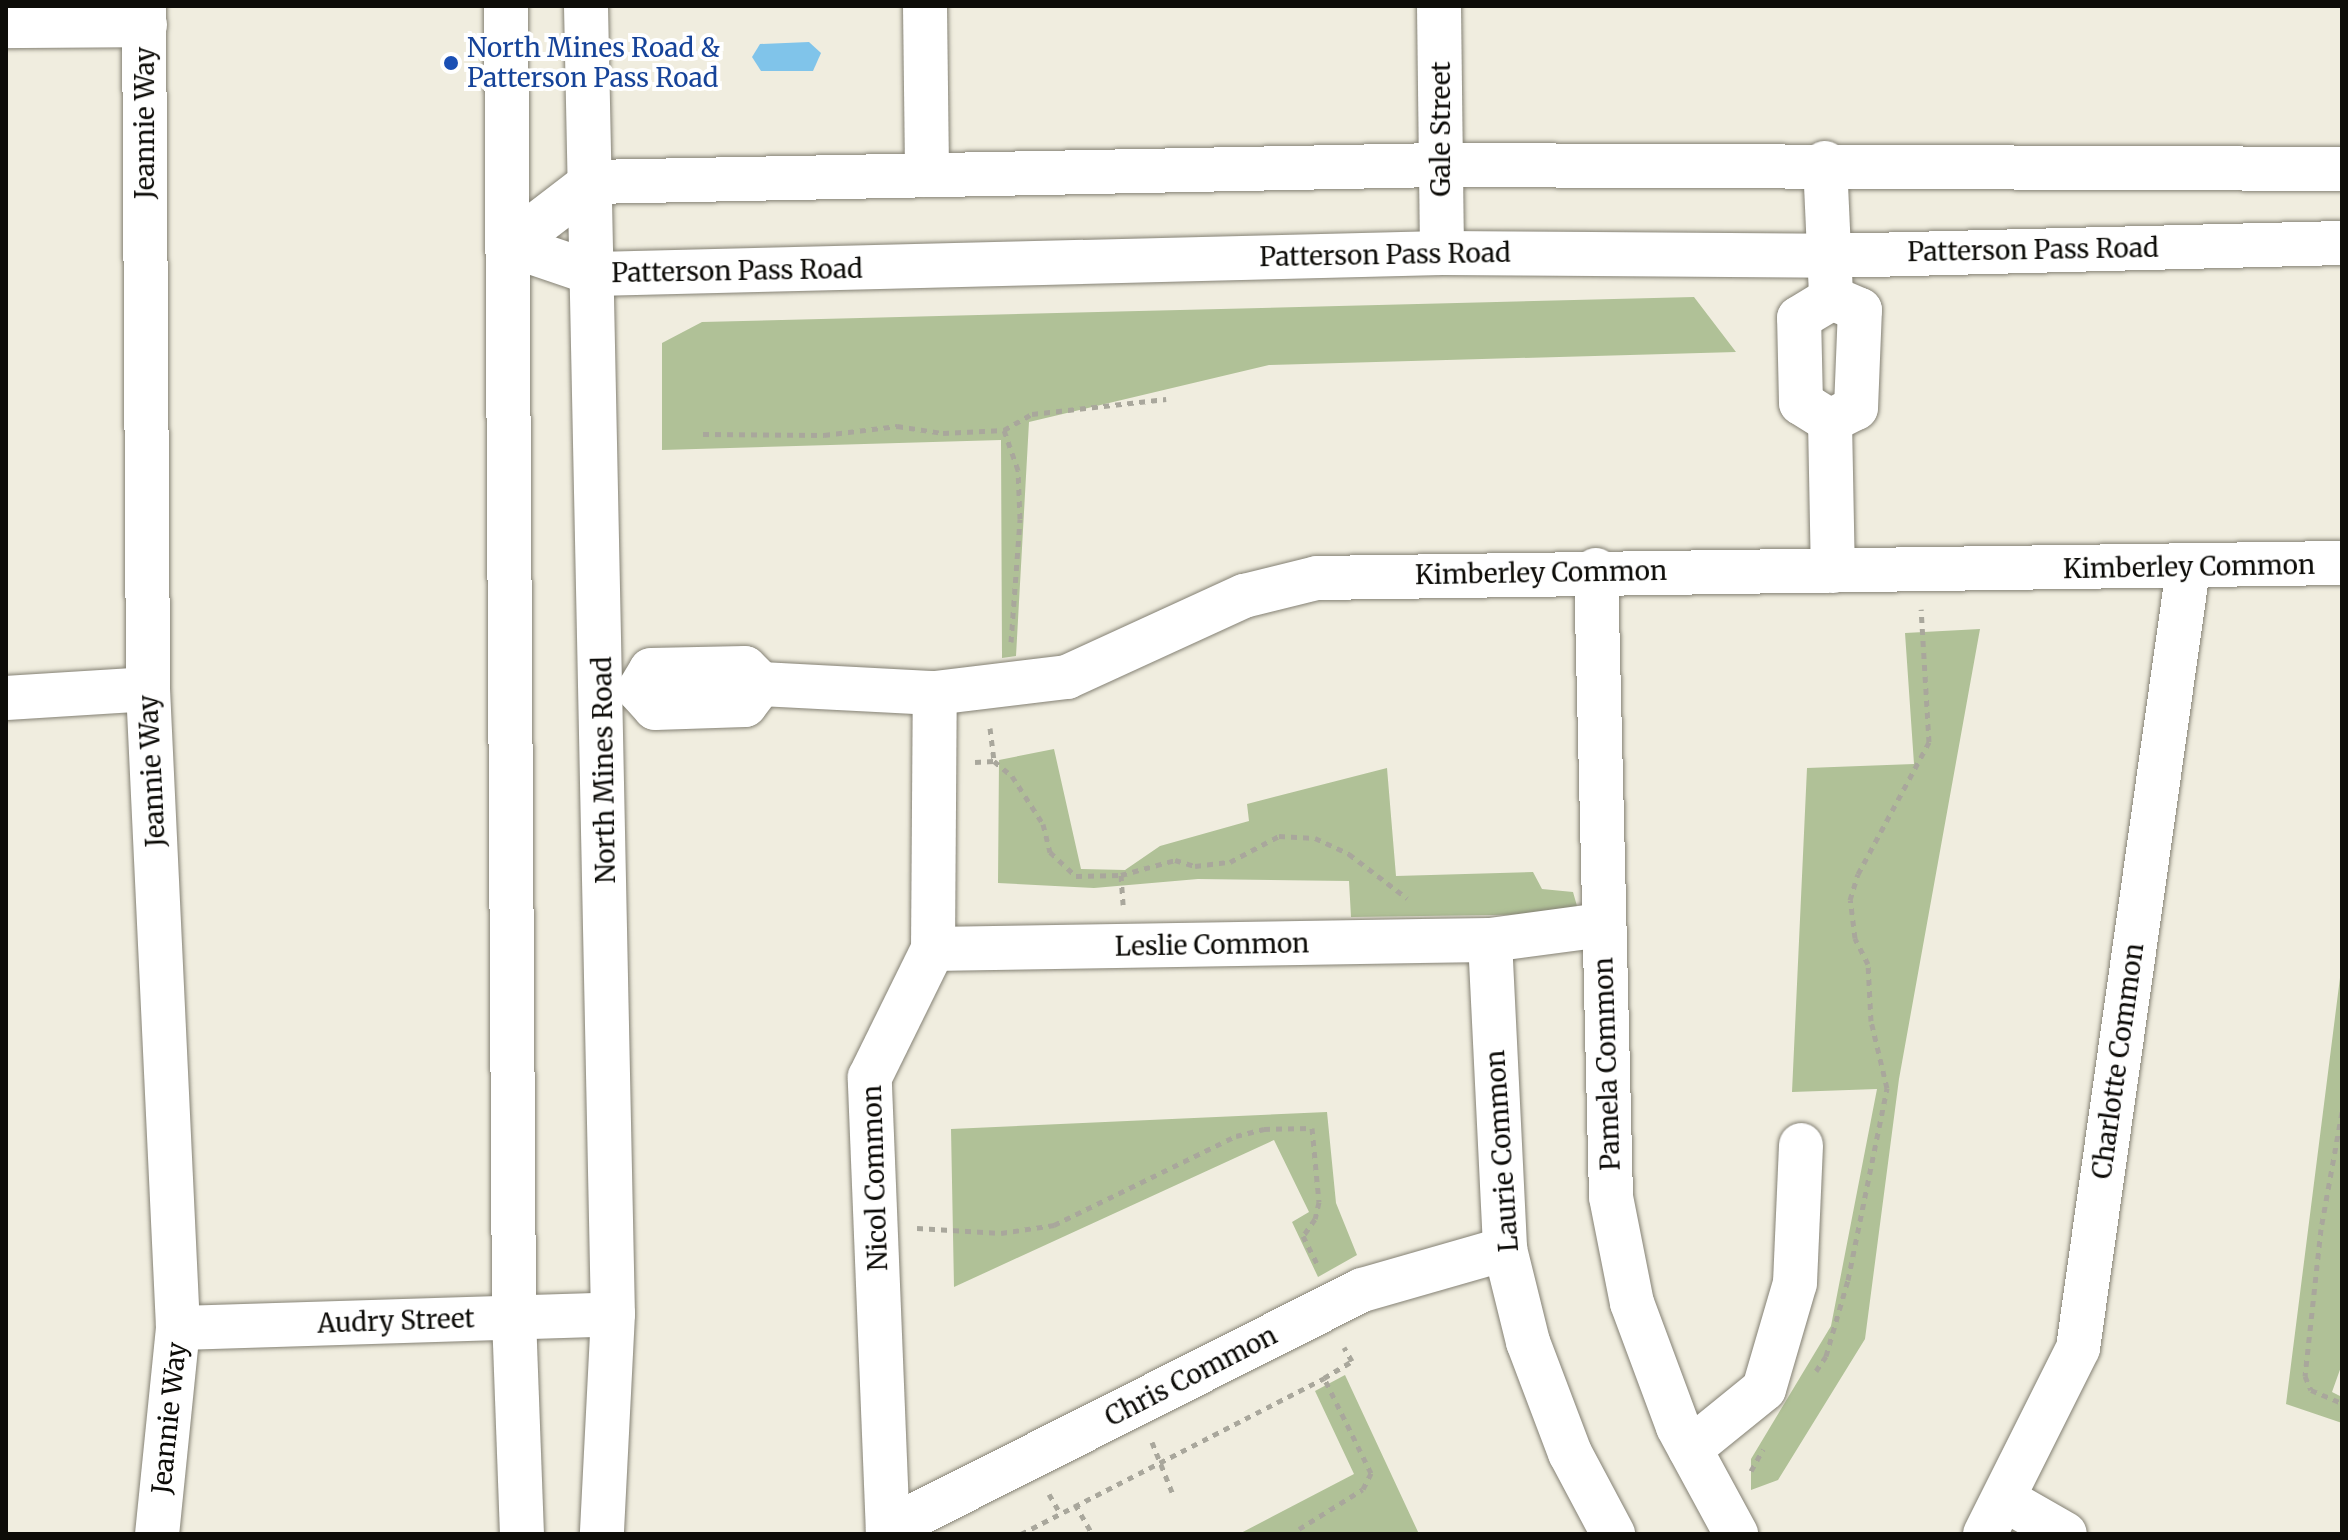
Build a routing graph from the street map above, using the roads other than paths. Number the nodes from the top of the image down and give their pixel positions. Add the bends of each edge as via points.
1 (506, 6) edge
2 (586, 6) edge
3 (925, 6) edge
4 (1439, 6) edge
5 (145, 16) edge
6 (6, 26) edge
7 (1825, 163) junction
8 (1439, 165) junction
9 (2342, 169) edge
10 (927, 175) junction
11 (592, 182) junction
12 (2342, 243) edge
13 (510, 245) junction
14 (1442, 253) junction
15 (1831, 256) junction
16 (595, 274) junction
17 (1832, 298) junction
18 (1830, 421) junction
19 (2342, 563) edge
20 (2188, 569) junction
21 (1596, 570) junction
22 (1833, 571) junction
23 (148, 689) junction
24 (621, 691) junction
25 (935, 693) junction
26 (6, 698) edge
27 (1603, 925) junction
28 (1490, 940) junction
29 (933, 949) junction
30 (1801, 1145) dead end
31 (1505, 1249) junction
32 (613, 1314) junction
33 (514, 1317) junction
34 (178, 1328) junction
35 (1690, 1449) junction
36 (1994, 1517) edge
37 (888, 1532) edge
38 (157, 1534) edge
39 (522, 1534) edge
40 (602, 1534) edge
41 (1613, 1534) edge
42 (1736, 1534) edge
43 (2065, 1534) edge

1 - 13 street
2 - 11 street, North Mines Road
3 - 10 street
4 - 8 street, Gale Street
5 - 6 street
5 - 23 street, Jeannie Way
7 - 8 street
7 - 9 street
7 - 15 street
8 - 10 street
8 - 14 street, Gale Street
10 - 11 street
11 - 13 street
11 - 16 street, North Mines Road
12 - 15 street, Patterson Pass Road
13 - 16 street, Patterson Pass Road
13 - 33 street
14 - 15 street, Patterson Pass Road
14 - 16 street, Patterson Pass Road
15 - 17 street
16 - 24 street, North Mines Road
17 - 18 street via 1860,310 1856,408
17 - 18 street via 1799,318 1801,403
18 - 22 street
19 - 20 street, Kimberley Common
20 - 22 street, Kimberley Common
20 - 36 street, Charlotte Common via 2078,1348
21 - 22 street, Kimberley Common
21 - 25 street, Kimberley Common via 1317,578 1244,596 1067,677
21 - 27 street, Pamela Common
23 - 26 street
23 - 34 street, Jeannie Way
24 - 25 street, Kimberley Common via 651,670 745,668 761,684
24 - 32 street, North Mines Road
25 - 29 street, Nicol Common
27 - 28 street, Leslie Common
27 - 35 street, Pamela Common via 1611,1197 1632,1303
28 - 29 street, Leslie Common
28 - 31 street, Laurie Common
29 - 37 street, Nicol Common via 870,1077
30 - 35 street via 1795,1283 1764,1389
31 - 37 street, Chris Common via 1362,1290
31 - 41 street, Laurie Common via 1533,1356 1570,1453
32 - 33 street, Audry Street
32 - 40 street, North Mines Road
33 - 34 street, Audry Street
33 - 39 street
34 - 38 street, Jeannie Way
35 - 42 street, Pamela Common
36 - 43 street

